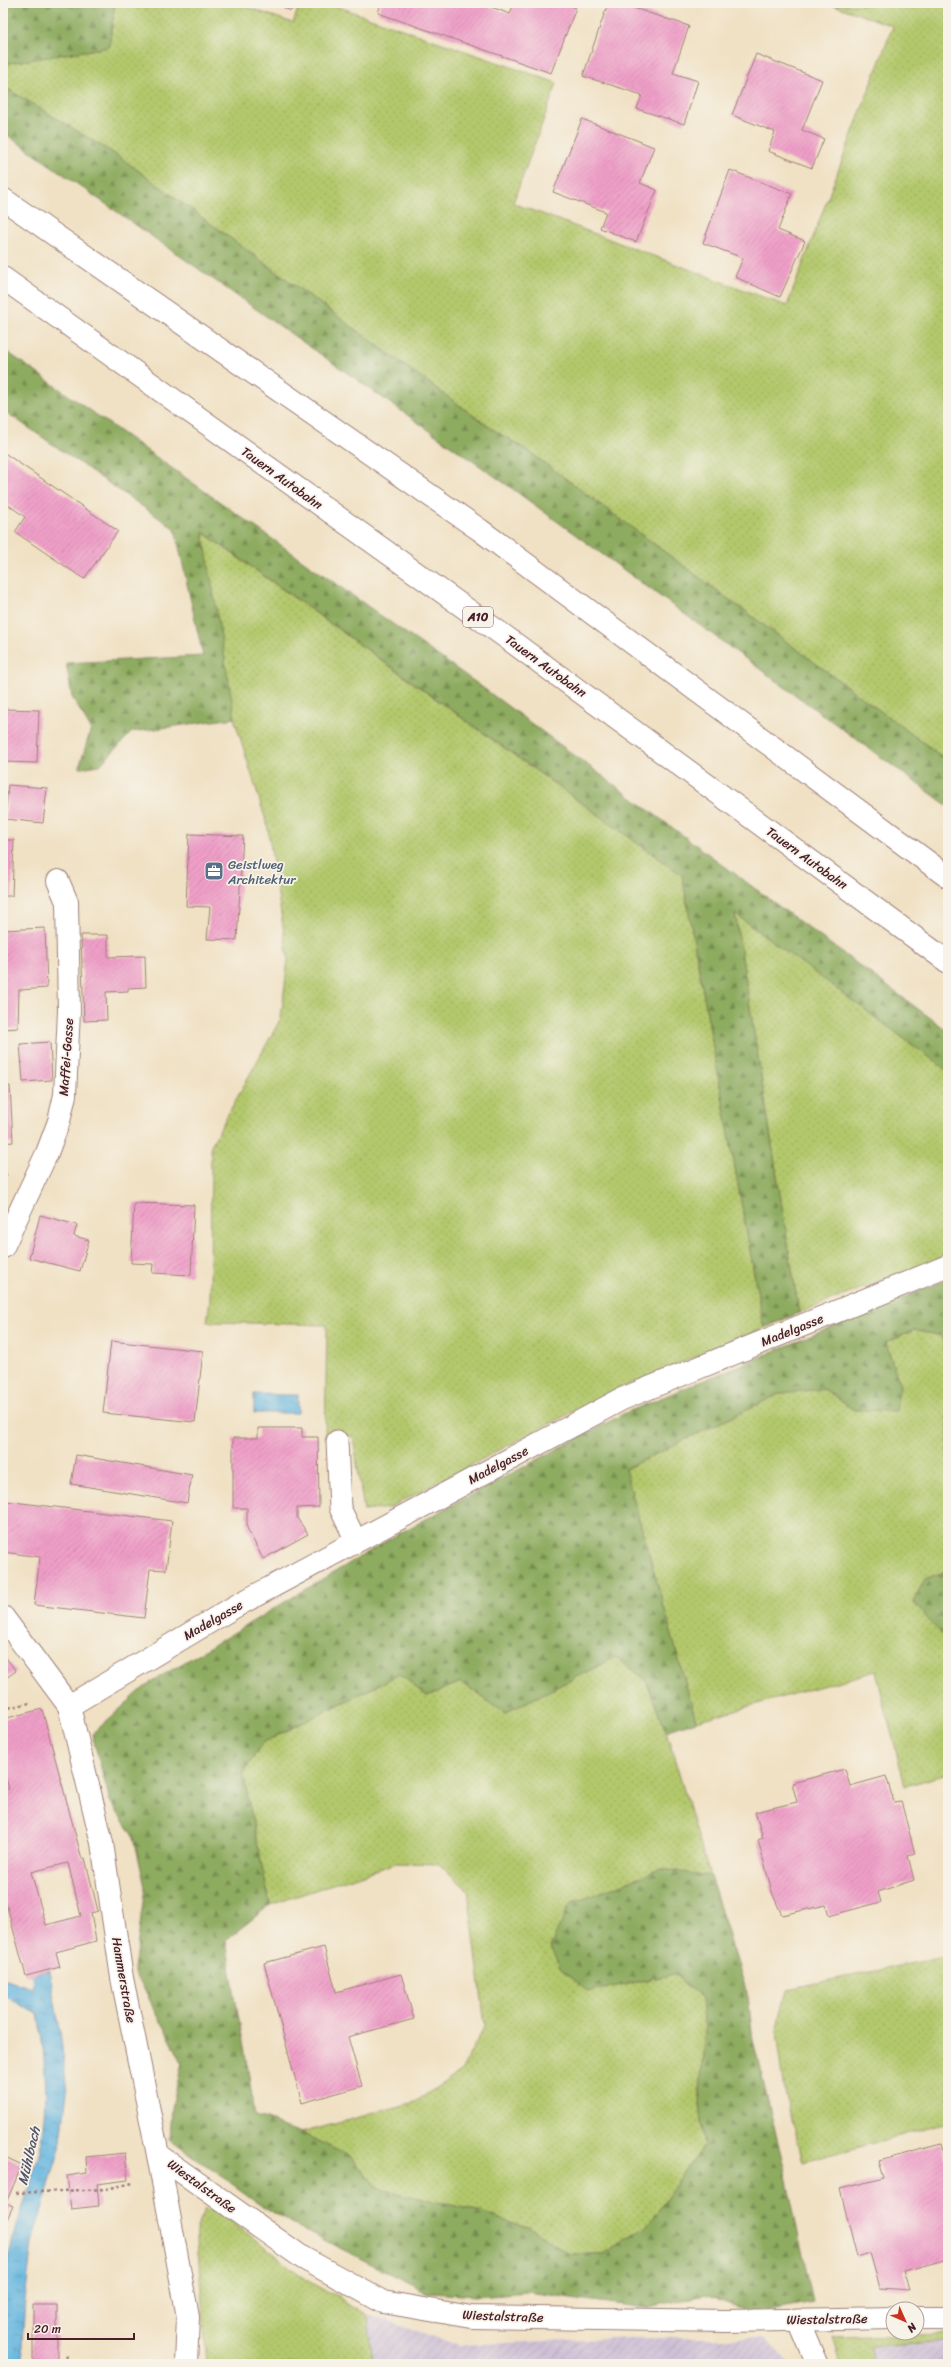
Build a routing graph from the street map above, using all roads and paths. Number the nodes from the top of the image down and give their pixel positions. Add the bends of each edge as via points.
1 (795, 3) edge
2 (814, 3) edge
3 (3, 200) edge
4 (3, 278) edge
5 (948, 877) edge
6 (58, 881) dead end
7 (948, 962) edge
8 (3, 1247) edge
9 (948, 1266) edge
10 (337, 1441) dead end
11 (356, 1541) junction
12 (3, 1617) edge
13 (69, 1706) junction
14 (158, 2155) junction
15 (162, 2178) junction
16 (16, 2192) dead end
17 (885, 2318) edge
18 (925, 2318) edge
19 (948, 2318) edge
20 (798, 2319) junction
21 (67, 2352) dead end
22 (66, 2364) edge
23 (186, 2364) edge
24 (817, 2364) edge

1 - 2 path
3 - 5 main road via 480,530
4 - 7 main road, Tauern Autobahn / A10 via 507,638
6 - 8 main road, Maffei-Gasse via 67,902 69,1012 65,1095 47,1153
9 - 11 main road, Madelgasse via 622,1400
10 - 11 lane via 340,1508
11 - 13 main road, Madelgasse via 236,1606
12 - 13 main road, Hammerstraße
13 - 14 main road, Hammerstraße via 102,1843 122,1978
14 - 15 main road, Hammerstraße
14 - 20 main road, Wiestalstraße via 303,2258 384,2302 471,2317 725,2321
15 - 16 path via 106,2189
15 - 23 main road, Hammerstraße via 188,2317
17 - 20 main road, Wiestalstraße
18 - 19 main road
20 - 24 lane
21 - 22 path

